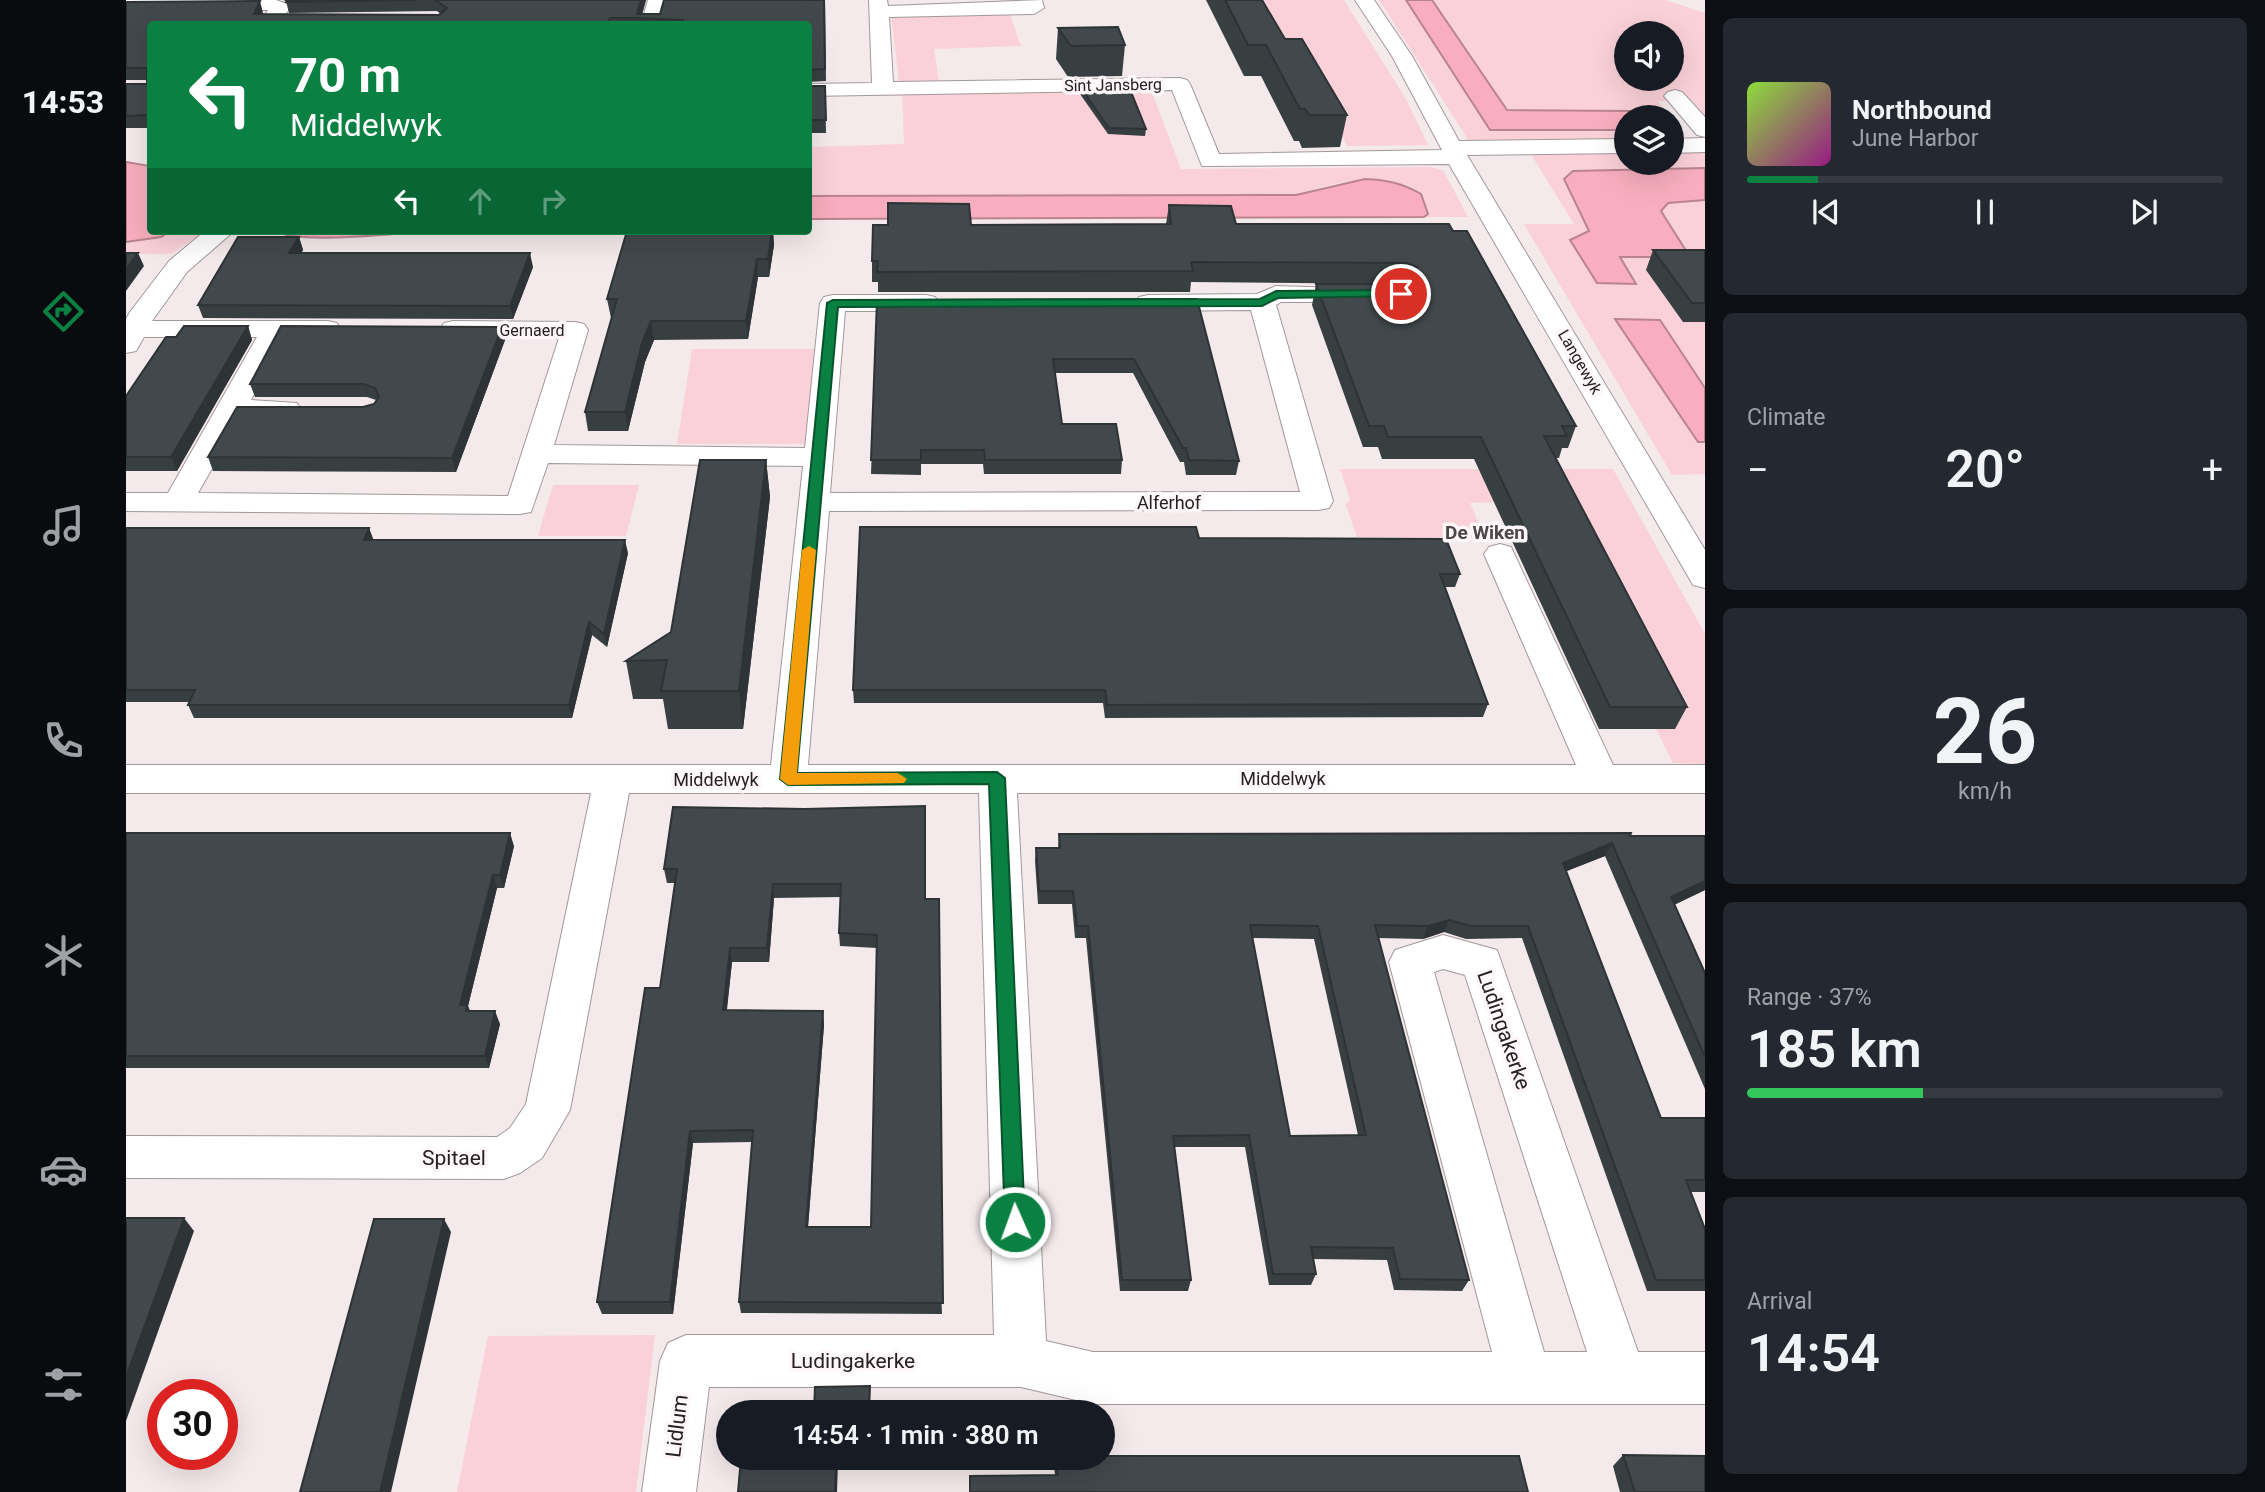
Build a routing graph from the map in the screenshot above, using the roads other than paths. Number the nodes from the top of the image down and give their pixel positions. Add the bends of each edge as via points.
1 (657, 0) edge
2 (1032, 0) edge
3 (1364, 0) edge
4 (126, 5) edge
5 (962, 5) edge
6 (878, 6) edge
7 (270, 21) edge
8 (653, 21) edge
9 (883, 89) junction
10 (812, 90) edge
11 (1675, 96) dead end
12 (1705, 130) edge
13 (1705, 145) edge
14 (1614, 146) edge
15 (1684, 146) edge
16 (1455, 153) junction
17 (215, 235) edge
18 (1387, 294) edge
19 (1262, 302) junction
20 (953, 303) edge
21 (1127, 303) edge
22 (133, 326) edge
23 (275, 329) junction
24 (355, 329) edge
25 (423, 329) edge
26 (232, 409) junction
27 (313, 409) edge
28 (536, 454) junction
29 (818, 457) junction
30 (126, 502) edge
31 (813, 502) junction
32 (177, 503) junction
33 (1500, 555) dead end
34 (1705, 578) edge
35 (997, 778) junction
36 (1601, 778) junction
37 (126, 779) edge
38 (612, 779) junction
39 (788, 779) junction
40 (1705, 779) edge
41 (126, 1157) edge
42 (686, 1361) joint
43 (1021, 1361) junction
44 (1525, 1377) junction
45 (1622, 1377) junction
46 (1705, 1378) edge
47 (669, 1492) edge

1 - 8 street
2 - 5 street via 1034,8
3 - 16 street, Langewyk via 1387,28
4 - 7 street via 266,3 280,8
5 - 6 street
6 - 9 street
9 - 10 street, Sint Jansberg
9 - 16 street, Sint Jansberg via 1180,84 1210,161
11 - 12 street
13 - 15 street
14 - 16 street
16 - 34 street, Langewyk
17 - 22 street via 181,260
18 - 19 street via 1276,294
19 - 21 street
19 - 31 street, Alferhof via 1318,501
20 - 29 street via 833,303
22 - 23 street
23 - 24 street
23 - 26 street
25 - 28 street, Gernaerd via 575,330
26 - 27 street
26 - 32 street
28 - 29 street
28 - 32 street, Gernaerd via 520,505
29 - 31 street
30 - 32 street, Gernaerd
31 - 39 street
33 - 36 street
35 - 36 street, Middelwyk
35 - 39 street, Middelwyk
35 - 43 street
36 - 40 street, Middelwyk
37 - 38 street, Middelwyk
38 - 39 street, Middelwyk
38 - 41 street, Spitael via 547,1110 526,1143 504,1158
42 - 43 street, Ludingakerke
42 - 47 street, Lidlum
43 - 44 street, Ludingakerke via 1093,1378
44 - 45 street, Ludingakerke
44 - 45 street, Ludingakerke via 1410,962 1443,952 1482,962
45 - 46 street, Ludingakerke

